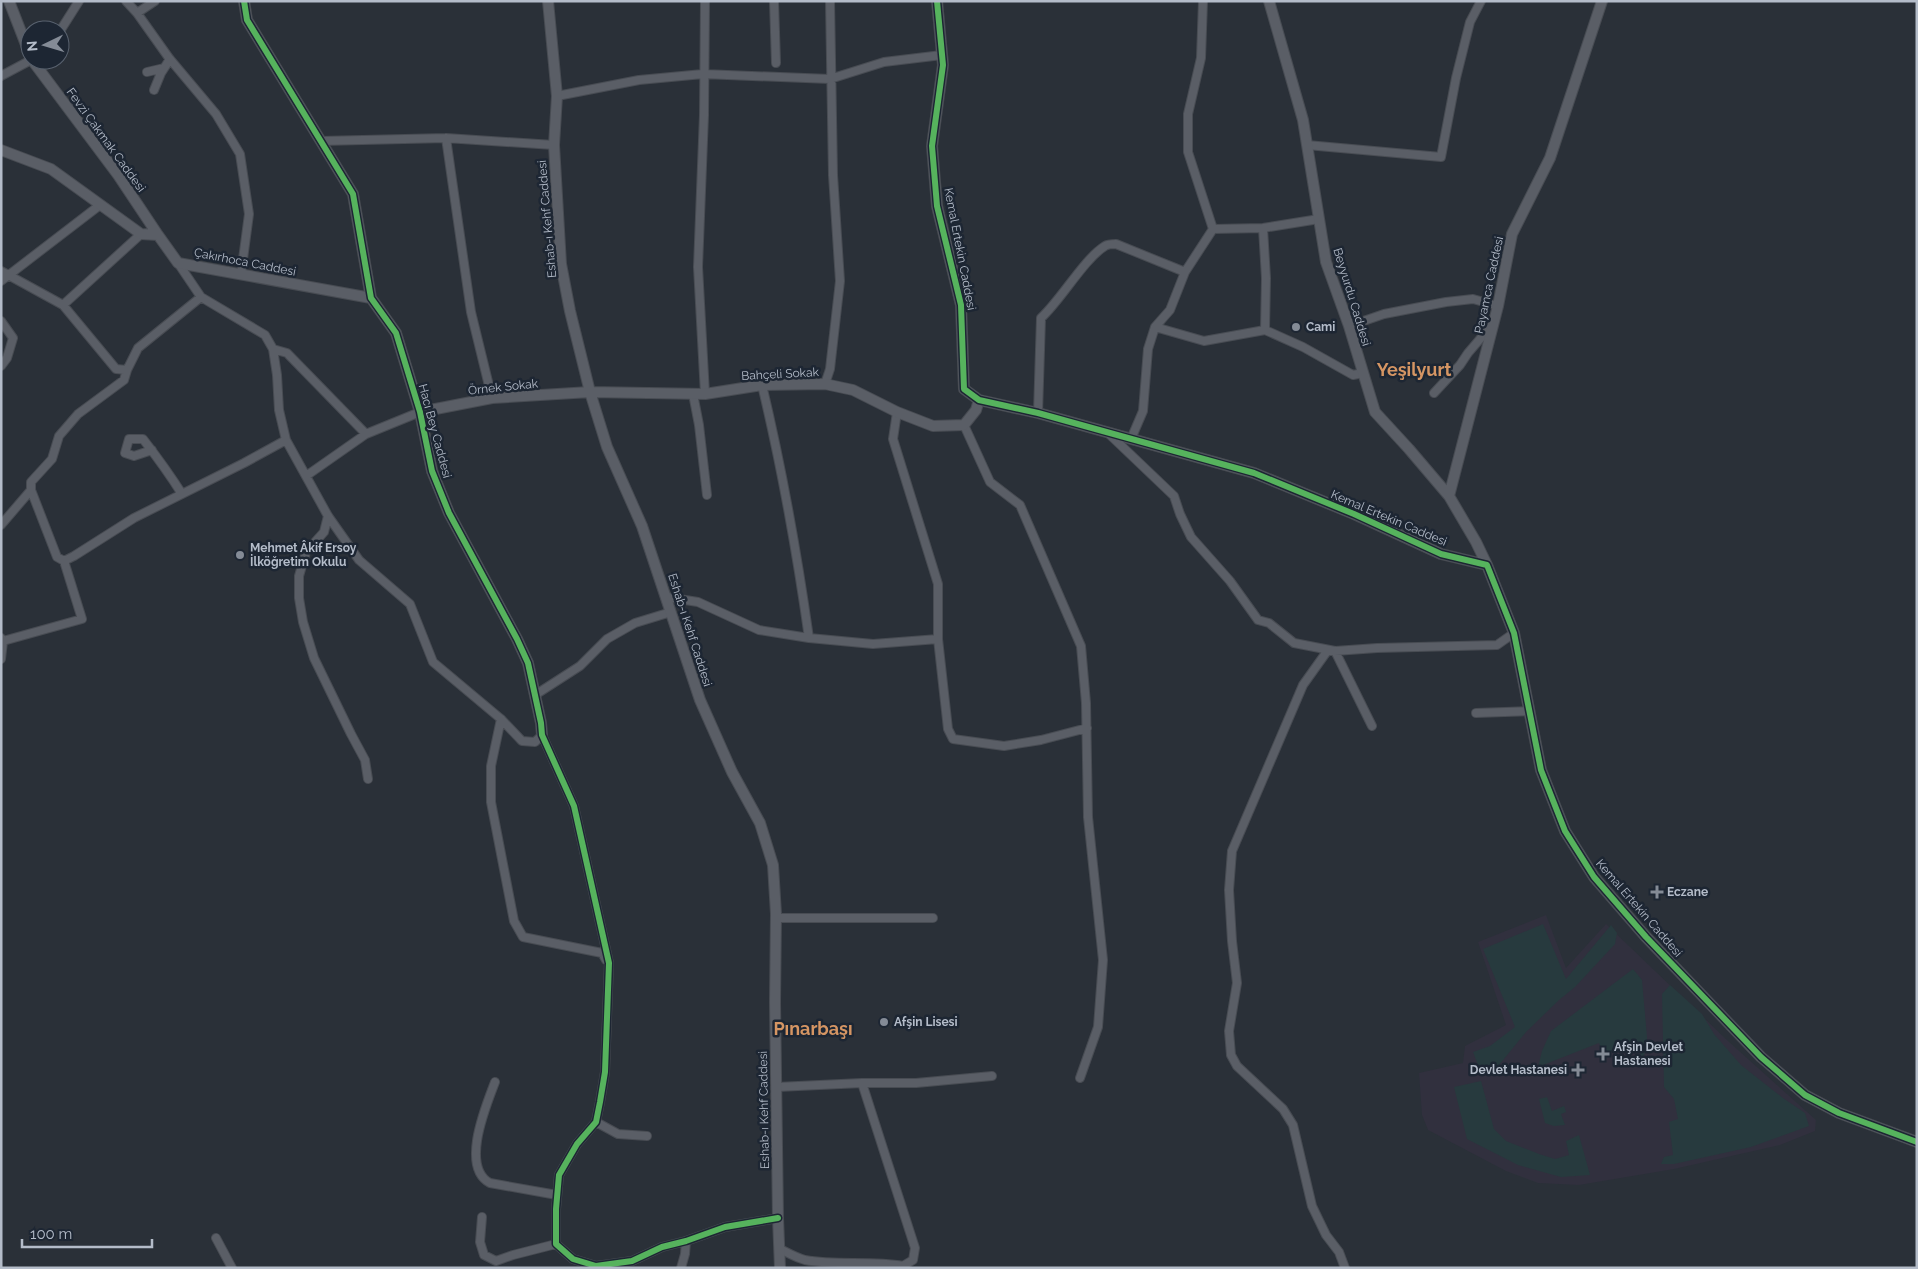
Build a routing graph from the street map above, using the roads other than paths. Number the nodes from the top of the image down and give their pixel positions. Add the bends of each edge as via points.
1 (9, 1) edge
2 (79, 1) edge
3 (126, 1) edge
4 (155, 1) edge
5 (244, 1) edge
6 (548, 1) edge
7 (705, 1) edge
8 (774, 1) edge
9 (830, 1) edge
10 (937, 1) edge
11 (1203, 1) edge
12 (1481, 1) edge
13 (1602, 1) edge
14 (1271, 2) edge
15 (137, 14) junction
16 (67, 20) edge
17 (20, 29) edge
18 (942, 54) junction
19 (170, 59) junction
20 (776, 63) dead end
21 (20, 66) edge
22 (164, 68) junction
23 (39, 70) edge
24 (147, 72) dead end
25 (703, 74) junction
26 (1, 76) edge
27 (830, 79) junction
28 (154, 90) dead end
29 (557, 96) junction
30 (446, 138) junction
31 (321, 141) junction
32 (554, 145) junction
33 (1307, 145) junction
34 (1, 150) edge
35 (100, 205) junction
36 (1319, 219) junction
37 (1263, 228) junction
38 (1213, 229) junction
39 (141, 234) junction
40 (158, 235) junction
41 (178, 262) junction
42 (1185, 272) junction
43 (242, 274) junction
44 (3, 276) edge
45 (201, 297) junction
46 (371, 298) junction
47 (63, 306) junction
48 (1498, 306) junction
49 (1, 321) edge
50 (1494, 323) junction
51 (1348, 326) junction
52 (1155, 328) junction
53 (1266, 330) junction
54 (273, 349) junction
55 (1, 366) edge
56 (126, 370) junction
57 (1363, 373) junction
58 (825, 384) junction
59 (762, 385) junction
60 (590, 392) junction
61 (1434, 393) dead end
62 (693, 394) junction
63 (705, 394) junction
64 (492, 398) junction
65 (979, 400) junction
66 (420, 412) junction
67 (897, 412) junction
68 (1038, 413) junction
69 (964, 425) junction
70 (1108, 433) junction
71 (366, 434) junction
72 (1131, 439) junction
73 (286, 440) junction
74 (152, 450) junction
75 (306, 476) junction
76 (31, 490) junction
77 (182, 494) junction
78 (707, 495) dead end
79 (1449, 496) junction
80 (328, 516) junction
81 (1, 525) edge
82 (64, 561) junction
83 (1487, 565) junction
84 (666, 597) junction
85 (671, 612) junction
86 (1514, 633) junction
87 (809, 638) junction
88 (938, 638) junction
89 (2, 640) edge
90 (1332, 650) junction
91 (1, 659) edge
92 (535, 695) junction
93 (1530, 711) junction
94 (1476, 713) dead end
95 (501, 719) junction
96 (1372, 726) dead end
97 (1087, 728) junction
98 (542, 735) junction
99 (368, 779) dead end
100 (776, 918) junction
101 (933, 918) dead end
102 (609, 964) junction
103 (992, 1076) dead end
104 (1080, 1078) dead end
105 (495, 1082) dead end
106 (862, 1084) junction
107 (777, 1087) junction
108 (596, 1122) junction
109 (647, 1136) dead end
110 (1917, 1142) edge
111 (557, 1195) junction
112 (482, 1218) dead end
113 (778, 1218) junction
114 (216, 1238) dead end
115 (686, 1241) junction
116 (556, 1244) junction
117 (780, 1249) junction
118 (232, 1268) edge
119 (681, 1268) edge
120 (780, 1268) edge
121 (1345, 1268) edge

1 - 17 street
2 - 16 street
3 - 15 street
4 - 15 street
5 - 31 street, Hacı Bey Caddesi via 247,20
6 - 29 street, Eshab-ı Kehf Caddesi
7 - 25 street
8 - 20 street
9 - 27 street
10 - 18 street, Kemal Ertekin Caddesi
11 - 38 street via 1201,58 1188,114 1188,152
12 - 33 street via 1470,22 1441,157
13 - 48 street, Payamca Caddesi via 1550,158 1512,234
14 - 33 street, Beyyurdu Caddesi via 1304,120
15 - 19 street
18 - 27 street via 884,62
18 - 65 street, Kemal Ertekin Caddesi via 932,146 938,206 961,305 964,389
19 - 22 street
19 - 43 street via 216,114 240,154 249,214
21 - 26 street
22 - 24 street
22 - 28 street
23 - 40 street, Fevzi Çakmak Caddesi via 118,175
25 - 27 street
25 - 29 street via 639,80
25 - 63 street via 698,268
27 - 58 street via 840,281 830,369
29 - 32 street, Eshab-ı Kehf Caddesi
30 - 31 street
30 - 32 street
30 - 64 street via 471,312
31 - 46 street, Hacı Bey Caddesi via 353,194
32 - 60 street, Eshab-ı Kehf Caddesi via 561,264
33 - 36 street, Beyyurdu Caddesi
34 - 35 street via 52,169
35 - 39 street
35 - 44 street
36 - 37 street
36 - 51 street, Beyyurdu Caddesi via 1326,262
37 - 38 street
37 - 53 street
38 - 42 street
39 - 40 street
39 - 47 street
40 - 41 street, Çakırhoca Caddesi
41 - 43 street, Çakırhoca Caddesi
41 - 45 street
42 - 52 street via 1170,310
42 - 68 street via 1116,244 1106,246 1089,262 1053,308 1041,318
43 - 46 street, Çakırhoca Caddesi
44 - 47 street
45 - 54 street via 265,335
45 - 56 street via 138,348
46 - 66 street, Hacı Bey Caddesi via 396,333
47 - 56 street via 116,369
48 - 50 street, Payamca Caddesi
48 - 51 street via 1473,299 1455,301 1384,314
49 - 55 street via 13,338
50 - 61 street
50 - 79 street, Payamca Caddesi
51 - 57 street, Beyyurdu Caddesi
52 - 53 street via 1204,341
52 - 72 street via 1148,349 1143,411
53 - 57 street via 1353,375
54 - 71 street via 287,353
54 - 73 street via 279,410
56 - 76 street via 124,380 78,414 59,436 52,458 31,482
57 - 79 street, Beyyurdu Caddesi via 1375,412
58 - 59 street, Bahçeli Sokak
58 - 67 street, Bahçeli Sokak via 853,390
59 - 63 street, Bahçeli Sokak
59 - 87 street via 797,554
60 - 62 street, Bahçeli Sokak
60 - 64 street, Örnek Sokak
60 - 84 street, Eshab-ı Kehf Caddesi via 606,447 642,526
62 - 63 street, Bahçeli Sokak
62 - 78 street
64 - 66 street, Örnek Sokak
65 - 68 street, Kemal Ertekin Caddesi
65 - 69 street via 976,410
66 - 71 street
66 - 92 street, Hacı Bey Caddesi via 432,471 449,513 517,639 528,663
67 - 69 street, Bahçeli Sokak via 933,426
67 - 88 street via 893,439 938,584
68 - 70 street, Kemal Ertekin Caddesi
69 - 97 street via 990,482 1020,505 1081,646
70 - 72 street, Kemal Ertekin Caddesi
70 - 90 street via 1174,496 1191,537 1230,581 1258,620 1268,623 1294,643
71 - 75 street
72 - 83 street, Kemal Ertekin Caddesi via 1254,473 1441,554
73 - 75 street
73 - 77 street
74 - 74 street via 143,439 128,439 125,453 134,460
74 - 77 street
75 - 80 street
76 - 81 street
76 - 82 street via 58,557
77 - 82 street via 134,518
79 - 83 street, Beyyurdu Caddesi
80 - 95 street via 359,560 410,604 433,662
80 - 99 street via 324,532 306,552 299,576 299,598 314,658 366,760
82 - 89 street via 82,619
83 - 86 street, Kemal Ertekin Caddesi
84 - 85 street, Eshab-ı Kehf Caddesi
84 - 87 street via 698,602 759,630
85 - 92 street via 635,623 607,639 580,666
85 - 100 street, Eshab-ı Kehf Caddesi via 700,700 732,772 760,823 773,865
86 - 90 street via 1497,645
86 - 93 street, Kemal Ertekin Caddesi
87 - 88 street via 873,644
88 - 97 street via 948,728 953,739 1004,746
89 - 91 street
90 - 96 street
90 - 121 street via 1303,686 1232,851 1229,890 1237,983 1229,1031 1237,1066 1283,1110 1292,1125 1312,1206
92 - 98 street, Hacı Bey Caddesi
93 - 94 street
93 - 110 street, Kemal Ertekin Caddesi via 1541,770 1565,831 1594,877 1646,937 1761,1057 1805,1095 1839,1113
95 - 98 street via 522,741 535,742
95 - 102 street via 491,766 490,802 514,921 523,937 602,953
97 - 104 street via 1088,817 1103,960 1098,1027
98 - 102 street via 574,806
100 - 101 street
100 - 107 street, Eshab-ı Kehf Caddesi
102 - 108 street via 605,1072
103 - 106 street
105 - 111 street via 476,1141 478,1169 482,1178 490,1183
106 - 107 street
106 - 117 street via 915,1248 913,1260 903,1266 833,1263 804,1260
107 - 113 street, Eshab-ı Kehf Caddesi
108 - 109 street via 618,1134
108 - 111 street via 577,1144 560,1175
111 - 116 street
112 - 116 street via 480,1242 484,1255 496,1261
113 - 115 street via 725,1227
113 - 117 street, Eshab-ı Kehf Caddesi
114 - 118 street
115 - 116 street via 662,1247 632,1261 596,1266 573,1259
115 - 119 street
117 - 120 street, Eshab-ı Kehf Caddesi

